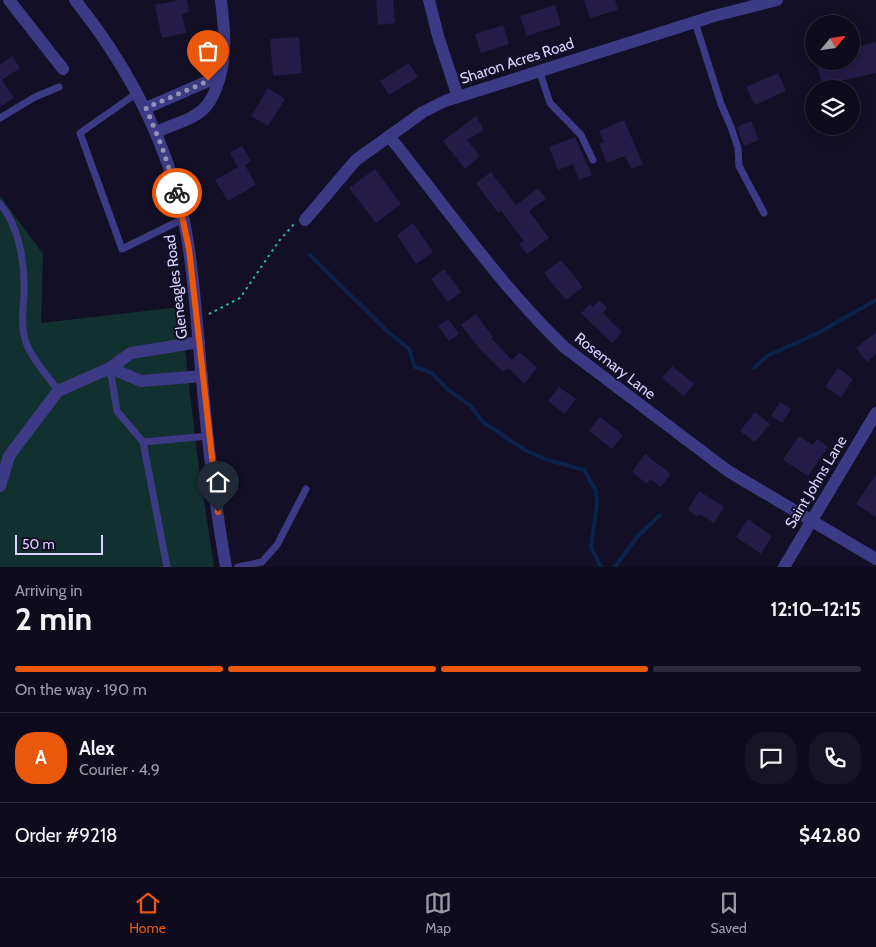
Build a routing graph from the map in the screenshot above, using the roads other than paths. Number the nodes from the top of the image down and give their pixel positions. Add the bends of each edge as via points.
1 (9, 0) edge
2 (75, 0) edge
3 (220, 0) edge
4 (429, 0) edge
5 (777, 0) edge
6 (694, 22) junction
7 (64, 69) dead end
8 (539, 70) junction
9 (220, 76) junction
10 (59, 87) dead end
11 (137, 93) junction
12 (458, 97) junction
13 (146, 108) junction
14 (0, 118) edge
15 (156, 132) junction
16 (389, 136) junction
17 (593, 160) dead end
18 (0, 204) edge
19 (764, 213) dead end
20 (183, 219) junction
21 (305, 220) road end
22 (199, 342) junction
23 (110, 368) junction
24 (202, 376) junction
25 (58, 391) junction
26 (876, 413) edge
27 (208, 436) junction
28 (143, 442) junction
29 (0, 486) edge
30 (306, 490) dead end
31 (812, 521) junction
32 (876, 559) edge
33 (167, 567) edge
34 (226, 567) edge
35 (238, 567) edge
36 (784, 567) edge

1 - 7 street
2 - 11 street, Gleneagles Road via 111,47
3 - 9 street via 225,34
4 - 12 street
5 - 6 street, Sharon Acres Road
6 - 8 street, Sharon Acres Road
6 - 19 lane via 738,148 739,166
8 - 12 street, Sharon Acres Road
8 - 17 lane via 550,103 581,135
9 - 13 street
9 - 15 street via 208,107
10 - 14 lane
11 - 13 street, Gleneagles Road
11 - 20 lane via 80,133 122,249
12 - 16 street, Sharon Acres Road via 424,112
13 - 15 street, Gleneagles Road
15 - 20 street, Gleneagles Road
16 - 21 street, Sharon Acres Road via 356,160
16 - 31 street, Rosemary Lane via 509,286 564,347 707,456
18 - 25 lane via 9,215 18,242 24,286 24,336
20 - 22 street, Gleneagles Road
22 - 23 street via 131,352
22 - 24 street, Gleneagles Road
23 - 24 street via 141,381
23 - 25 street
23 - 28 lane via 117,411
24 - 27 street, Gleneagles Road
25 - 29 street via 9,456
26 - 31 street, Saint Johns Lane
27 - 28 lane
27 - 34 street, Gleneagles Road
28 - 33 lane
30 - 35 lane via 277,545 262,562
31 - 32 street, Rosemary Lane
31 - 36 street, Saint Johns Lane

